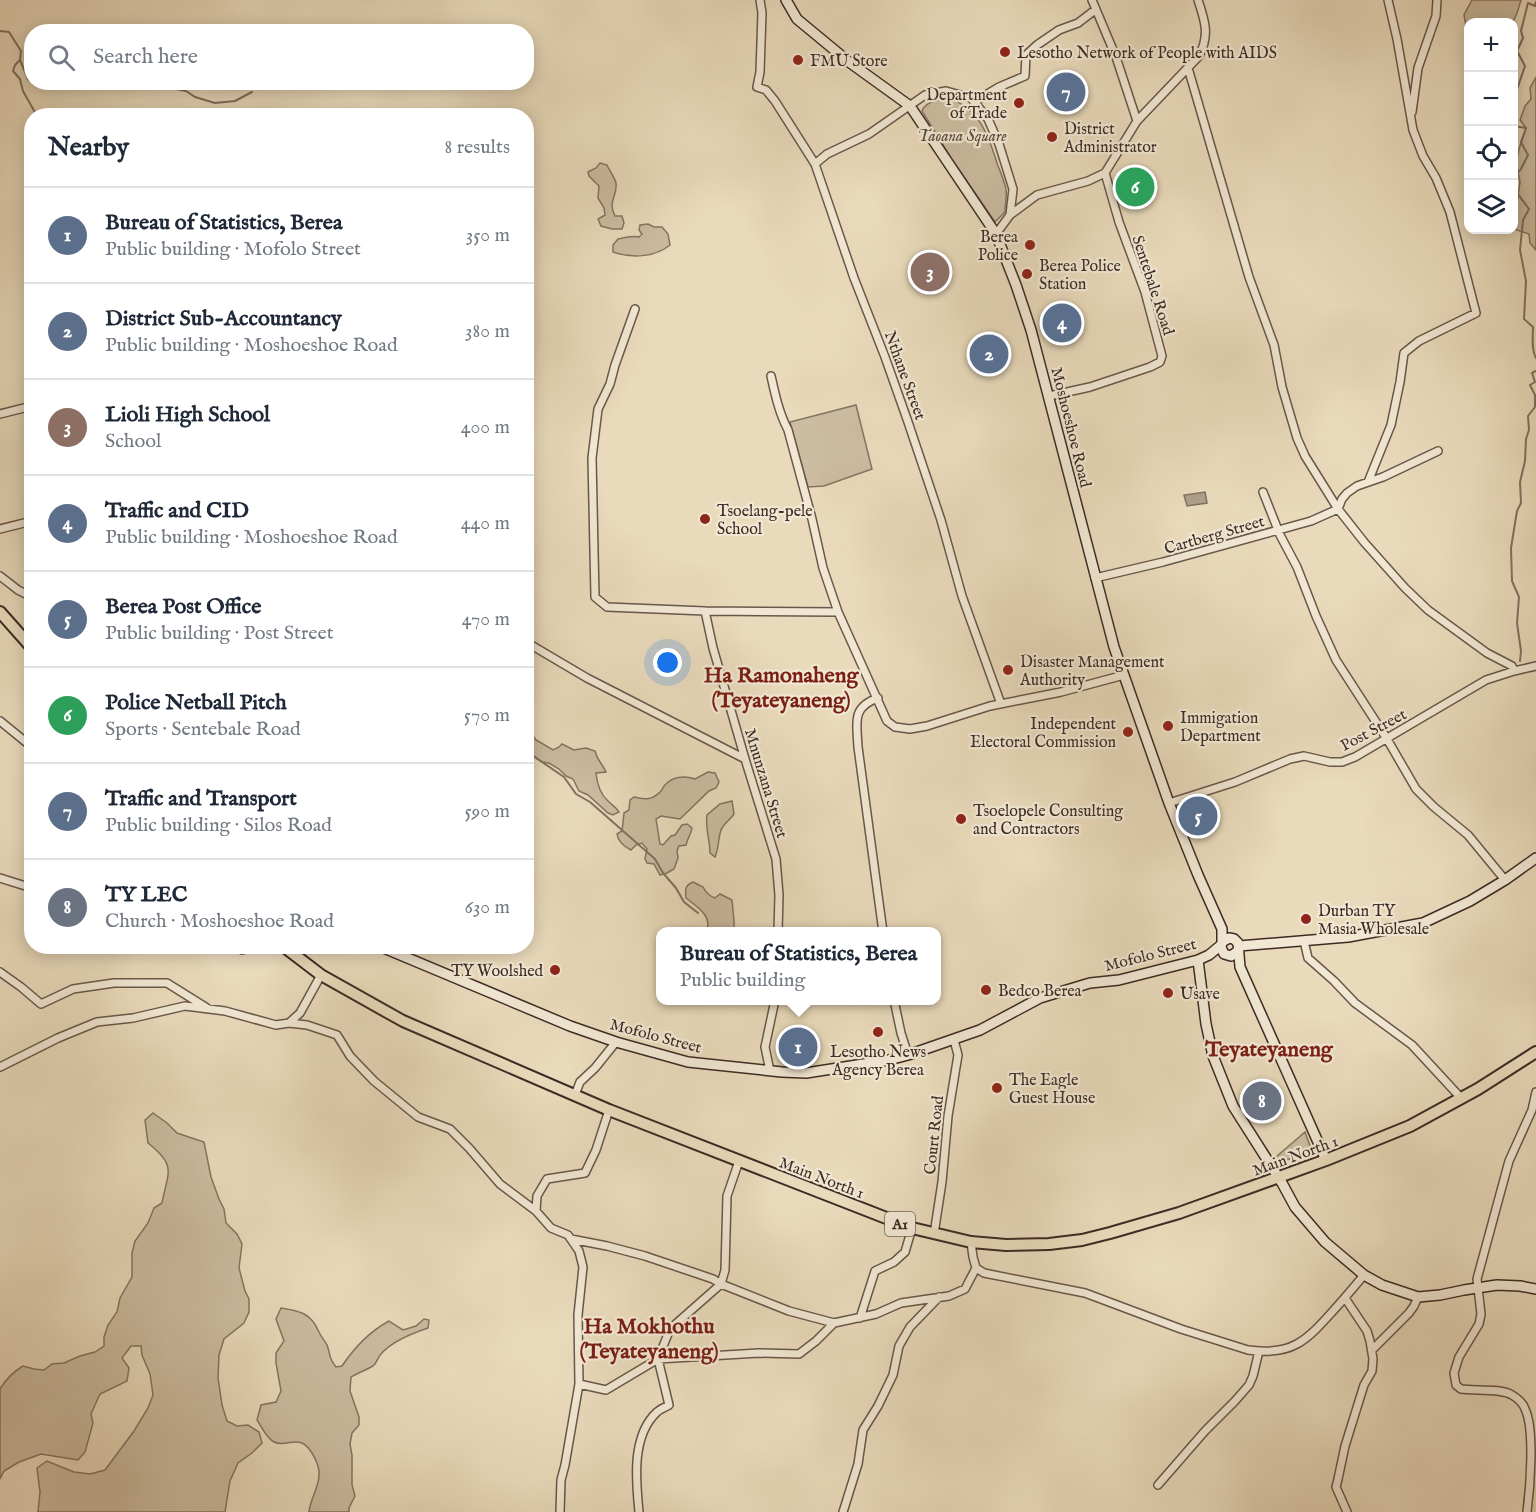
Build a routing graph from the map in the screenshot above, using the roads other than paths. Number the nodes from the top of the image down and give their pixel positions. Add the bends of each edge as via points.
1 (760, 0) edge
2 (786, 0) edge
3 (1092, 0) edge
4 (1198, 0) edge
5 (1388, 0) edge
6 (1437, 0) edge
7 (1095, 10) junction
8 (1188, 68) junction
9 (974, 102) junction
10 (910, 106) junction
11 (1411, 117) junction
12 (1137, 121) junction
13 (814, 164) junction
14 (1105, 173) junction
15 (1010, 215) junction
16 (996, 234) junction
17 (635, 309) dead end
18 (771, 376) dead end
19 (1049, 396) junction
20 (24, 407) edge
21 (0, 414) edge
22 (1438, 452) dead end
23 (1368, 482) junction
24 (1263, 492) dead end
25 (1338, 509) junction
26 (24, 523) edge
27 (0, 529) edge
28 (1278, 530) junction
29 (0, 576) edge
30 (1095, 578) junction
31 (24, 593) edge
32 (705, 611) junction
33 (0, 612) edge
34 (838, 612) junction
35 (24, 639) edge
36 (534, 647) edge
37 (1532, 667) edge
38 (1514, 671) junction
39 (1124, 675) junction
40 (878, 698) junction
41 (1001, 704) junction
42 (0, 721) edge
43 (1387, 739) junction
44 (24, 740) edge
45 (745, 759) junction
46 (1169, 803) junction
47 (1536, 858) edge
48 (0, 878) edge
49 (1505, 880) junction
50 (24, 886) edge
51 (778, 927) edge
52 (882, 927) edge
53 (1222, 929) junction
54 (1232, 938) junction
55 (1304, 940) junction
56 (1238, 948) junction
57 (1224, 949) junction
58 (293, 954) edge
59 (399, 954) edge
60 (1198, 960) junction
61 (1240, 967) junction
62 (0, 972) edge
63 (321, 975) junction
64 (774, 1005) edge
65 (895, 1005) edge
66 (209, 1009) junction
67 (289, 1023) junction
68 (954, 1040) junction
69 (616, 1042) junction
70 (1536, 1052) edge
71 (908, 1055) junction
72 (0, 1067) edge
73 (770, 1071) junction
74 (1536, 1092) edge
75 (575, 1095) junction
76 (1461, 1098) junction
77 (609, 1110) junction
78 (1326, 1160) junction
79 (739, 1161) junction
80 (1278, 1177) junction
81 (536, 1211) junction
82 (912, 1228) junction
83 (934, 1234) junction
84 (571, 1239) junction
85 (971, 1242) junction
86 (976, 1268) junction
87 (1364, 1275) junction
88 (721, 1284) junction
89 (1478, 1288) junction
90 (1536, 1289) edge
91 (939, 1297) junction
92 (1418, 1297) junction
93 (1345, 1298) junction
94 (860, 1318) junction
95 (834, 1323) junction
96 (1372, 1350) junction
97 (1260, 1352) junction
98 (658, 1359) junction
99 (579, 1384) junction
100 (1158, 1485) dead end
101 (560, 1512) edge
102 (639, 1512) edge
103 (843, 1512) edge
104 (1347, 1512) edge
105 (1527, 1512) edge

1 - 13 street, Nthane Street via 758,87 775,101
2 - 10 main road, Moshoeshoe Road via 797,19
3 - 7 street
4 - 8 street via 1205,20 1205,44
5 - 11 street
6 - 11 street via 1436,16 1418,68
7 - 9 street via 1026,55 1026,76
7 - 12 street via 1116,57
8 - 12 street
8 - 25 street via 1249,277 1274,345 1297,438
9 - 10 street via 946,91 925,95
9 - 15 street via 988,119 1007,166 1013,189
10 - 13 street
10 - 16 main road, Moshoeshoe Road
11 - 23 street via 1423,156 1450,212 1476,313 1404,352 1391,424
12 - 14 street
13 - 41 street, Nthane Street via 942,520 962,596
14 - 15 street via 1037,195
14 - 19 street, Sentebale Road via 1162,356 1160,362 1149,367
15 - 16 street
16 - 19 main road, Moshoeshoe Road via 1031,330
17 - 32 street via 598,409 592,458 595,597 607,607
18 - 34 street
19 - 30 main road, Moshoeshoe Road
20 - 21 street
22 - 23 street
23 - 25 street via 1347,493
24 - 28 street
25 - 28 street, Cartberg Street
25 - 38 street via 1428,610
26 - 27 street
28 - 30 street, Cartberg Street
28 - 43 street via 1336,660
29 - 31 street
30 - 39 main road, Moshoeshoe Road
32 - 34 street
32 - 45 street, Mnunzana Street
33 - 35 main road
34 - 40 street
36 - 45 street
37 - 38 street, Post Street
38 - 43 street, Post Street via 1486,680
39 - 41 street
39 - 46 main road, Moshoeshoe Road
40 - 41 street via 887,721 895,727 910,729
40 - 52 street via 868,701 857,716
42 - 44 street
43 - 46 street, Post Street via 1342,762 1304,756 1290,759
43 - 49 street via 1416,789 1468,836
45 - 51 street, Mnunzana Street via 776,859
46 - 53 main road, Moshoeshoe Road
47 - 49 main road
48 - 50 street
49 - 55 main road via 1423,923 1348,937
53 - 54 main road, Moshoeshoe Road
53 - 57 main road, Moshoeshoe Road
54 - 56 main road, Moshoeshoe Road
54 - 57 main road via 1226,938
55 - 56 main road
55 - 76 street via 1308,958 1355,1003 1412,1045
56 - 57 main road via 1234,955
56 - 61 main road
57 - 60 main road, Mofolo Street
57 - 61 main road
58 - 63 main road, Main North 1 / A1
59 - 69 main road, Mofolo Street
60 - 68 main road, Mofolo Street via 1040,998
60 - 80 main road via 1213,1056 1233,1106
61 - 78 main road
62 - 66 street via 41,1004 93,986 167,983
63 - 67 street via 300,1013
63 - 75 main road, Main North 1 / A1 via 403,1021
64 - 73 street via 765,1047
65 - 71 street
66 - 67 street via 276,1025
66 - 72 street via 185,1006 97,1022
67 - 81 street via 337,1035 350,1056 374,1081 418,1117 450,1130 500,1184
68 - 71 main road, Mofolo Street
68 - 83 street, Court Road via 958,1055
69 - 73 main road, Mofolo Street via 688,1062
69 - 75 street via 580,1082
70 - 76 main road, Main North 1 / A1
71 - 73 main road, Mofolo Street via 806,1073
74 - 89 street via 1509,1161 1477,1278
75 - 77 main road, Main North 1 / A1
76 - 78 main road, Main North 1 / A1 via 1410,1126
77 - 79 main road, Main North 1 / A1
77 - 81 street via 585,1173 547,1179 537,1196
78 - 80 main road, Main North 1 / A1
79 - 82 main road, Main North 1 / A1
79 - 88 street via 727,1196 725,1270
80 - 85 main road, Main North 1 / A1 via 1179,1213 1083,1240 1006,1245
80 - 87 main road via 1295,1207 1324,1242
81 - 84 street via 551,1228
82 - 83 main road, Main North 1 / A1
82 - 94 street via 906,1252 875,1271
83 - 85 main road, Main North 1 / A1
84 - 88 street via 645,1256
84 - 99 street via 583,1267
85 - 86 street
86 - 91 street via 965,1289
86 - 97 street via 995,1276 1084,1293
87 - 92 main road
87 - 93 street
88 - 95 street via 789,1311
88 - 98 street via 670,1329
89 - 90 main road via 1497,1285
89 - 92 main road
89 - 105 street via 1479,1324 1459,1357 1454,1373 1456,1385 1461,1389 1511,1393 1525,1408 1530,1445
91 - 94 street
91 - 103 street via 910,1327 899,1346 893,1375 863,1430 858,1464
92 - 96 street via 1409,1313
93 - 96 street via 1367,1331
93 - 97 street via 1310,1337 1289,1348
94 - 95 street
95 - 98 street via 799,1354
96 - 104 street via 1372,1371 1354,1415 1336,1487
97 - 100 street via 1249,1385
98 - 99 street via 606,1390
98 - 102 street via 669,1405 657,1412 646,1429 636,1457
99 - 101 street via 561,1480

